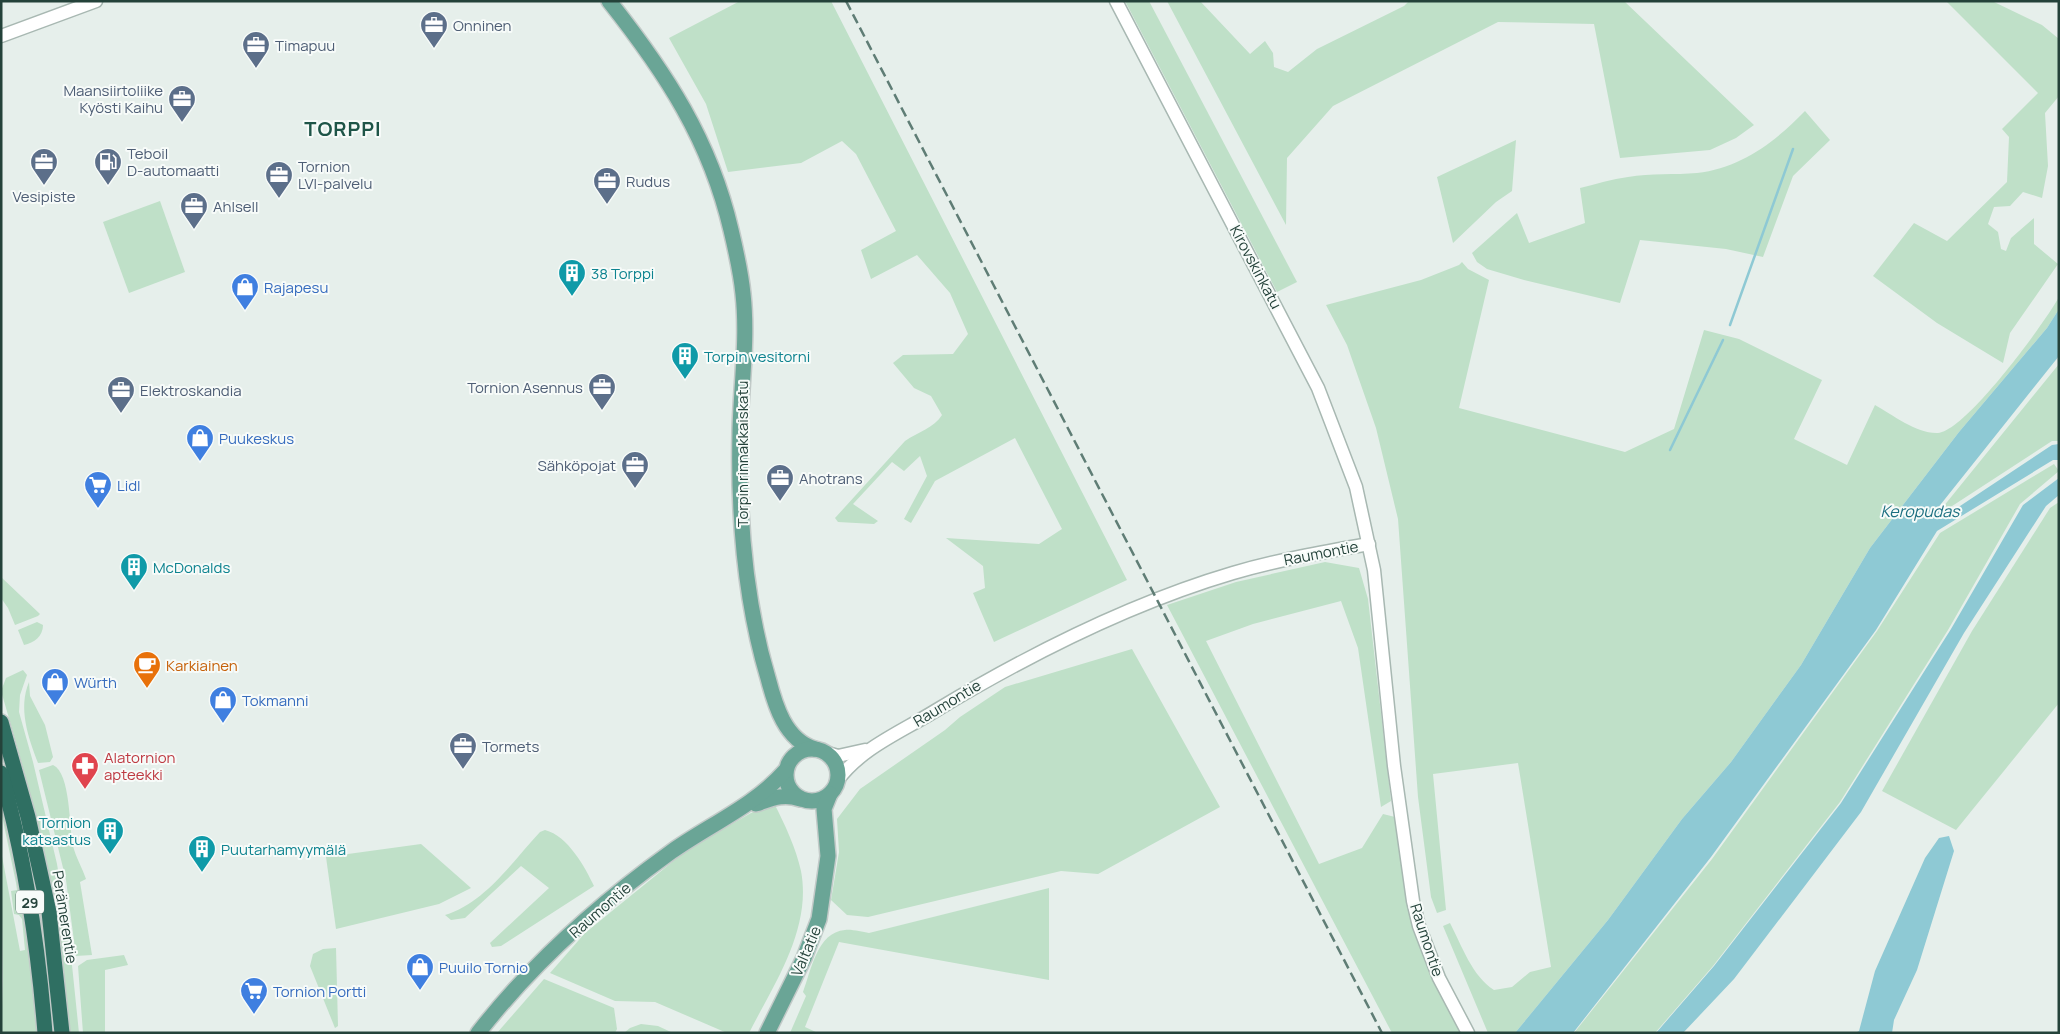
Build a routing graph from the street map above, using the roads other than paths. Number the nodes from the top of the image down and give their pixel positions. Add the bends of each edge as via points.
1 (96, 1) edge
2 (609, 1) edge
3 (1116, 1) edge
4 (1, 36) edge
5 (1369, 544) junction
6 (1, 722) edge
7 (785, 724) junction
8 (873, 748) junction
9 (819, 750) junction
10 (787, 767) junction
11 (1, 773) edge
12 (837, 781) junction
13 (830, 794) junction
14 (803, 800) junction
15 (740, 808) junction
16 (825, 834) junction
17 (45, 1033) edge
18 (62, 1033) edge
19 (478, 1033) edge
20 (766, 1033) edge
21 (1468, 1033) edge

1 - 4 street
2 - 7 main road, Torpin rinnakkaiskatu via 659,66 692,120 715,175 731,230 743,293 740,474 743,554 760,652 775,703
3 - 5 street, Kirovskinkatu via 1318,388 1356,487
5 - 8 street, Raumontie via 1232,574 1160,599 1044,650 979,684
5 - 21 street, Raumontie via 1413,901 1439,978
6 - 18 highway, Perämerentie / 29 via 28,817 45,894 56,960
7 - 9 main road, Torpin rinnakkaiskatu via 804,744
7 - 10 main road, Torpin rinnakkaiskatu via 790,751
8 - 9 street, Raumontie via 838,756
8 - 12 street, Raumontie
9 - 10 main road via 799,752
9 - 12 main road via 835,764
10 - 14 main road via 788,787
10 - 15 main road, Raumontie via 775,783
11 - 17 highway, 29 via 32,915
12 - 13 main road
13 - 14 main road via 823,799
13 - 16 main road, Valtatie via 824,809
14 - 15 main road, Raumontie via 791,796 774,797
14 - 16 main road, Valtatie via 816,812
15 - 19 main road, Raumontie via 671,852 611,898 549,955
16 - 20 main road, Valtatie via 828,856 815,934

